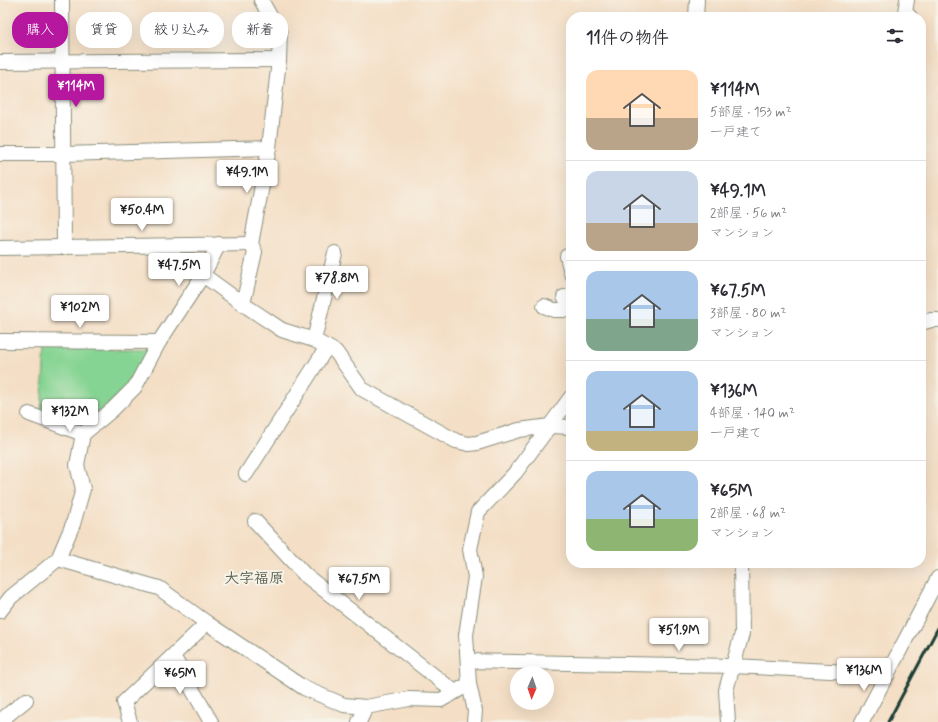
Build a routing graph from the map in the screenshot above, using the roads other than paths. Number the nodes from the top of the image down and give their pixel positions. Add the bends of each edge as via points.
1 (62, 0) edge
2 (261, 0) edge
3 (697, 0) edge
4 (907, 0) edge
5 (696, 12) edge
6 (905, 12) edge
7 (279, 60) junction
8 (0, 62) edge
9 (63, 62) junction
10 (268, 148) junction
11 (0, 154) edge
12 (64, 154) junction
13 (219, 244) junction
14 (251, 244) junction
15 (64, 246) junction
16 (0, 248) edge
17 (335, 253) dead end
18 (203, 275) junction
19 (243, 304) junction
20 (544, 306) dead end
21 (566, 310) edge
22 (938, 320) edge
23 (926, 322) edge
24 (0, 341) edge
25 (159, 342) junction
26 (320, 344) junction
27 (566, 404) edge
28 (29, 414) dead end
29 (550, 426) junction
30 (566, 427) edge
31 (83, 434) junction
32 (246, 474) dead end
33 (255, 521) dead end
34 (58, 559) junction
35 (741, 568) edge
36 (938, 578) edge
37 (0, 611) edge
38 (207, 623) junction
39 (173, 656) junction
40 (468, 661) junction
41 (733, 666) junction
42 (888, 674) junction
43 (469, 684) junction
44 (454, 692) junction
45 (26, 700) dead end
46 (366, 706) junction
47 (0, 721) edge
48 (130, 722) edge
49 (211, 722) edge
50 (359, 722) edge
51 (474, 722) edge
52 (728, 722) edge
53 (862, 722) edge

1 - 9 street
2 - 7 street via 280,34
3 - 5 street
4 - 6 street
7 - 9 street
7 - 10 street
8 - 9 street
9 - 12 street
10 - 12 street
10 - 14 street
11 - 12 street
12 - 15 street
13 - 14 street
13 - 15 street
13 - 18 street
14 - 19 street via 255,252
15 - 16 street
17 - 26 street
18 - 19 street
18 - 25 street
19 - 26 street via 282,330
20 - 21 street via 554,310
22 - 23 street
24 - 25 street
25 - 31 street via 135,387
26 - 29 street via 336,352 362,389 456,440 469,444 477,443 519,430
26 - 32 street
27 - 29 street
28 - 31 street
29 - 30 street
29 - 40 street via 516,473 478,512 470,549 475,577 466,635
31 - 34 street via 77,464 83,489
33 - 44 street via 305,575
34 - 37 street via 11,598
34 - 38 street via 159,588
35 - 41 street via 742,634
36 - 42 street
38 - 39 street
38 - 46 street via 304,688 344,705
39 - 48 street via 124,702
39 - 49 street
40 - 41 street
40 - 43 street
41 - 42 street
41 - 52 street via 726,690
42 - 53 street
43 - 44 street
43 - 51 street via 475,711
44 - 46 street via 441,700 409,699
45 - 47 street
46 - 50 street

